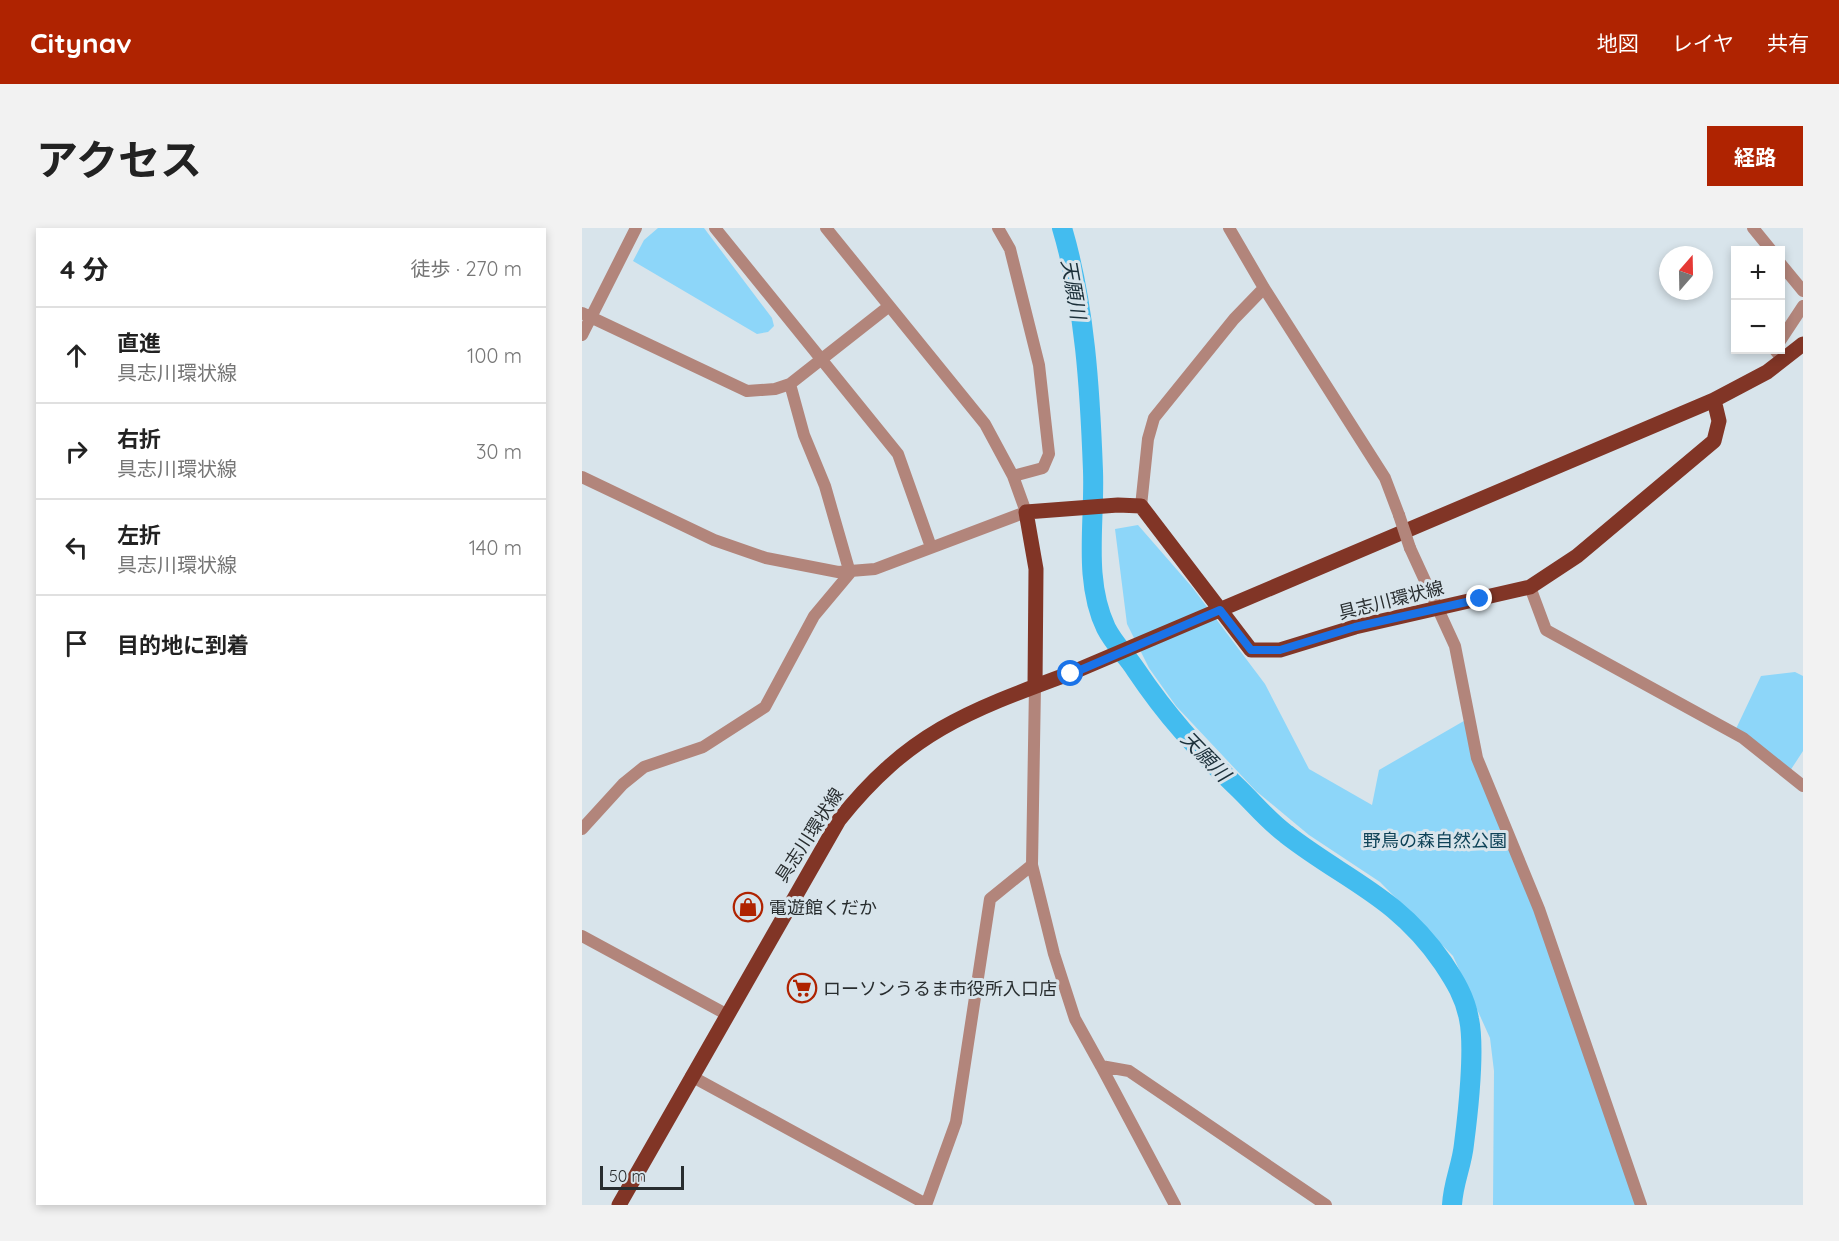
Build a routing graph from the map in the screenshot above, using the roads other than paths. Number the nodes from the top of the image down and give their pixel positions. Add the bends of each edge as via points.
1 (636, 228) edge
2 (715, 228) edge
3 (826, 228) edge
4 (998, 228) edge
5 (1229, 228) edge
6 (1753, 228) edge
7 (1768, 246) edge
8 (1785, 269) edge
9 (1264, 288) junction
10 (1803, 291) edge
11 (1803, 306) edge
12 (888, 307) junction
13 (586, 315) edge
14 (1785, 333) edge
15 (582, 335) edge
16 (1803, 344) edge
17 (1779, 355) edge
18 (821, 360) junction
19 (790, 384) junction
20 (1714, 400) junction
21 (1012, 476) junction
22 (582, 477) edge
23 (1141, 506) junction
24 (1026, 512) junction
25 (931, 548) junction
26 (850, 573) junction
27 (1530, 587) junction
28 (1436, 607) junction
29 (1220, 610) junction
30 (1035, 686) junction
31 (1803, 786) edge
32 (582, 829) edge
33 (1032, 865) junction
34 (582, 936) edge
35 (726, 1014) junction
36 (1101, 1066) junction
37 (691, 1076) junction
38 (619, 1205) edge
39 (926, 1205) edge
40 (1175, 1205) edge
41 (1326, 1205) edge
42 (1641, 1205) edge

1 - 13 street
2 - 18 street
3 - 12 street
4 - 21 street via 1010,249 1039,366 1049,454 1043,468
5 - 9 street
6 - 7 street
8 - 10 street
9 - 23 street via 1234,318 1154,418
9 - 28 street, bridge via 1385,478
11 - 14 street
12 - 18 street
12 - 21 street via 985,424
13 - 15 street
13 - 19 street via 747,391
16 - 17 main road, 具志川環状線
17 - 20 main road, 具志川環状線 via 1767,372
18 - 19 street
18 - 25 street via 898,454
19 - 26 street
20 - 27 main road, 具志川環状線 via 1719,422 1714,441 1577,556
20 - 29 main road, 具志川環状線
21 - 24 street
22 - 26 street via 686,528 742,550 810,568
23 - 24 main road
23 - 29 main road, 具志川環状線
24 - 25 street
24 - 30 main road via 1036,569
25 - 26 street via 875,569
26 - 32 street via 814,616 765,707 703,747 644,767
27 - 28 main road, 具志川環状線
27 - 31 street via 1546,630 1743,738
28 - 29 main road, 具志川環状線 via 1280,650 1251,650
28 - 42 street via 1455,646 1477,758 1539,909
29 - 30 main road, 具志川環状線
30 - 33 street
30 - 35 main road, 具志川環状線 via 994,701 925,736 865,787 816,856
33 - 36 street via 1075,1018
33 - 39 street via 990,899 956,1122
34 - 35 street
35 - 37 main road, 具志川環状線
36 - 40 street
36 - 41 street via 1129,1071
37 - 38 main road, 具志川環状線
37 - 39 street

